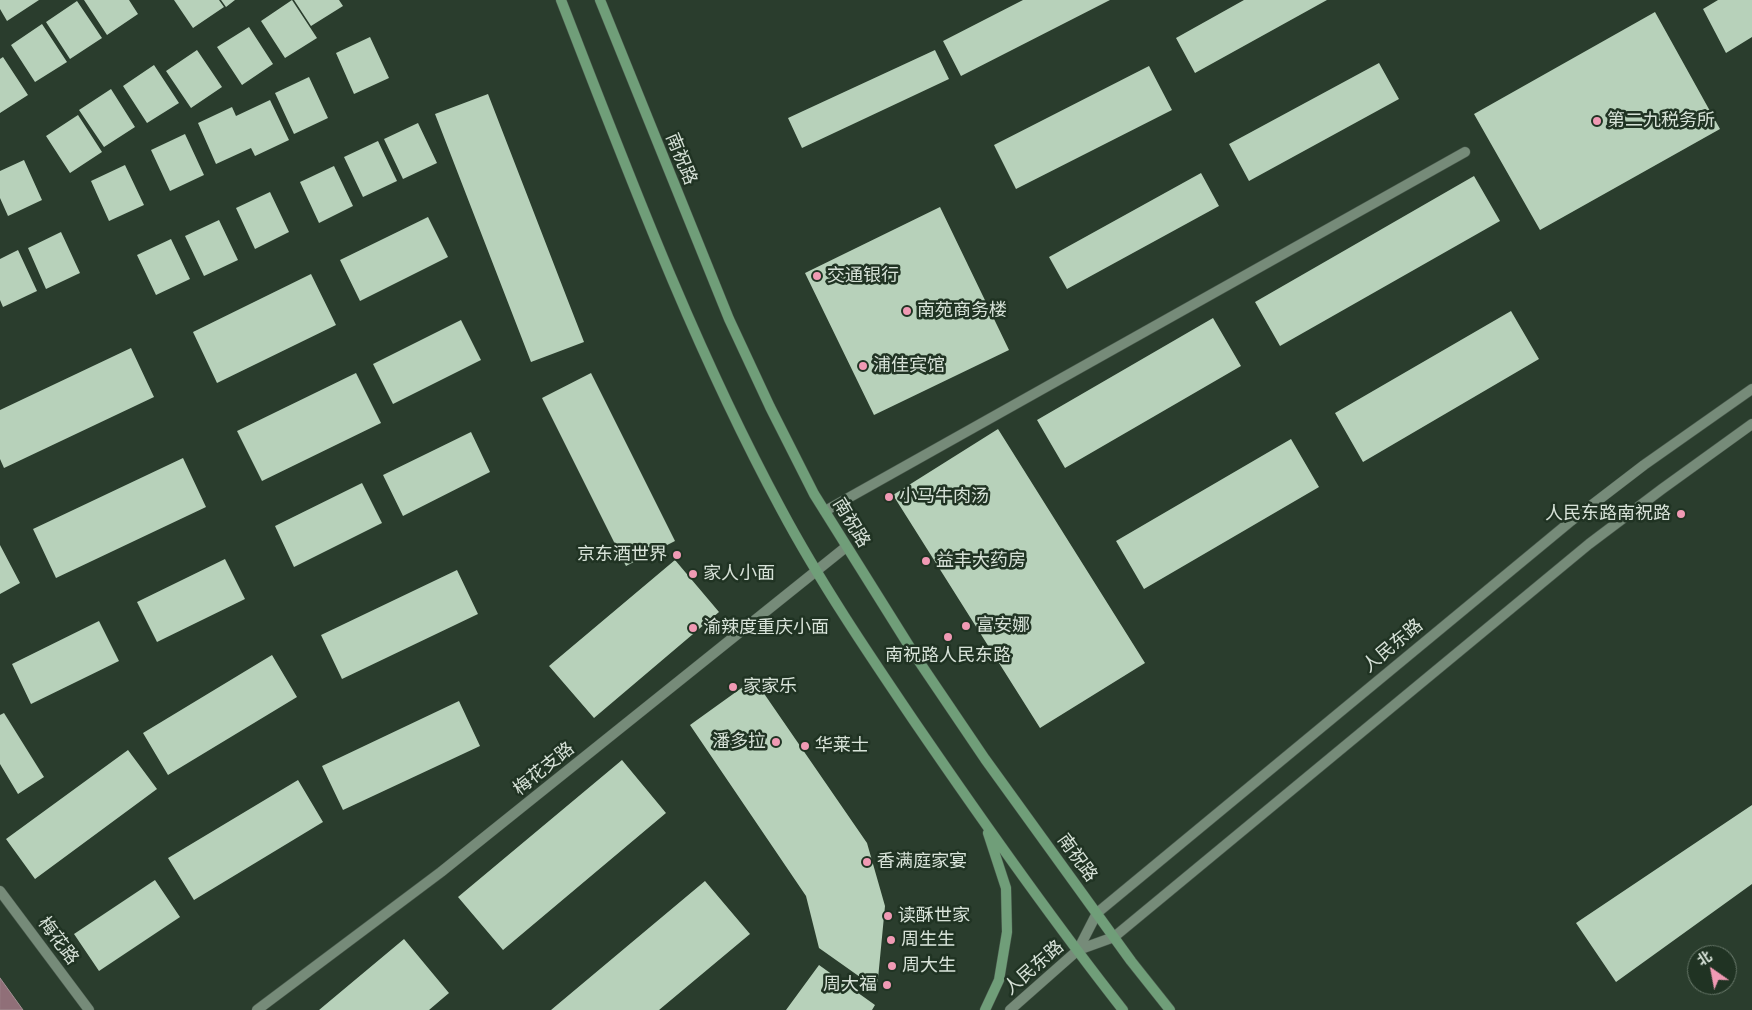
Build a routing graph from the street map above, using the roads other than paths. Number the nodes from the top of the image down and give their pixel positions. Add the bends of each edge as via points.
1 (561, 0) edge
2 (600, 0) edge
3 (1465, 152) dead end
4 (1752, 389) edge
5 (1752, 424) edge
6 (825, 510) junction
7 (846, 547) junction
8 (817, 570) junction
9 (985, 822) junction
10 (0, 891) edge
11 (1097, 913) junction
12 (1114, 937) junction
13 (1078, 950) junction
14 (89, 1010) edge
15 (257, 1010) edge
16 (985, 1010) edge
17 (1010, 1010) edge
18 (1123, 1010) edge
19 (1170, 1010) edge

1 - 8 main road via 695,334 736,424
2 - 6 main road, 南祝路 via 730,319 770,407
3 - 6 street
4 - 11 street, 人民东路 via 1563,527
5 - 12 street, 人民东路 via 1552,574
6 - 7 main road, 南祝路
7 - 8 street, 梅花支路
7 - 11 main road, 南祝路 via 979,751
8 - 9 main road via 885,678
8 - 15 street, 梅花支路 via 441,872
9 - 13 main road
9 - 16 main road via 1006,888 1007,932 999,980
10 - 14 street, 梅花路
11 - 12 main road, 南祝路
11 - 13 street, 人民东路
12 - 13 street, 人民东路
12 - 19 main road, 南祝路
13 - 17 street, 人民东路
13 - 18 main road

